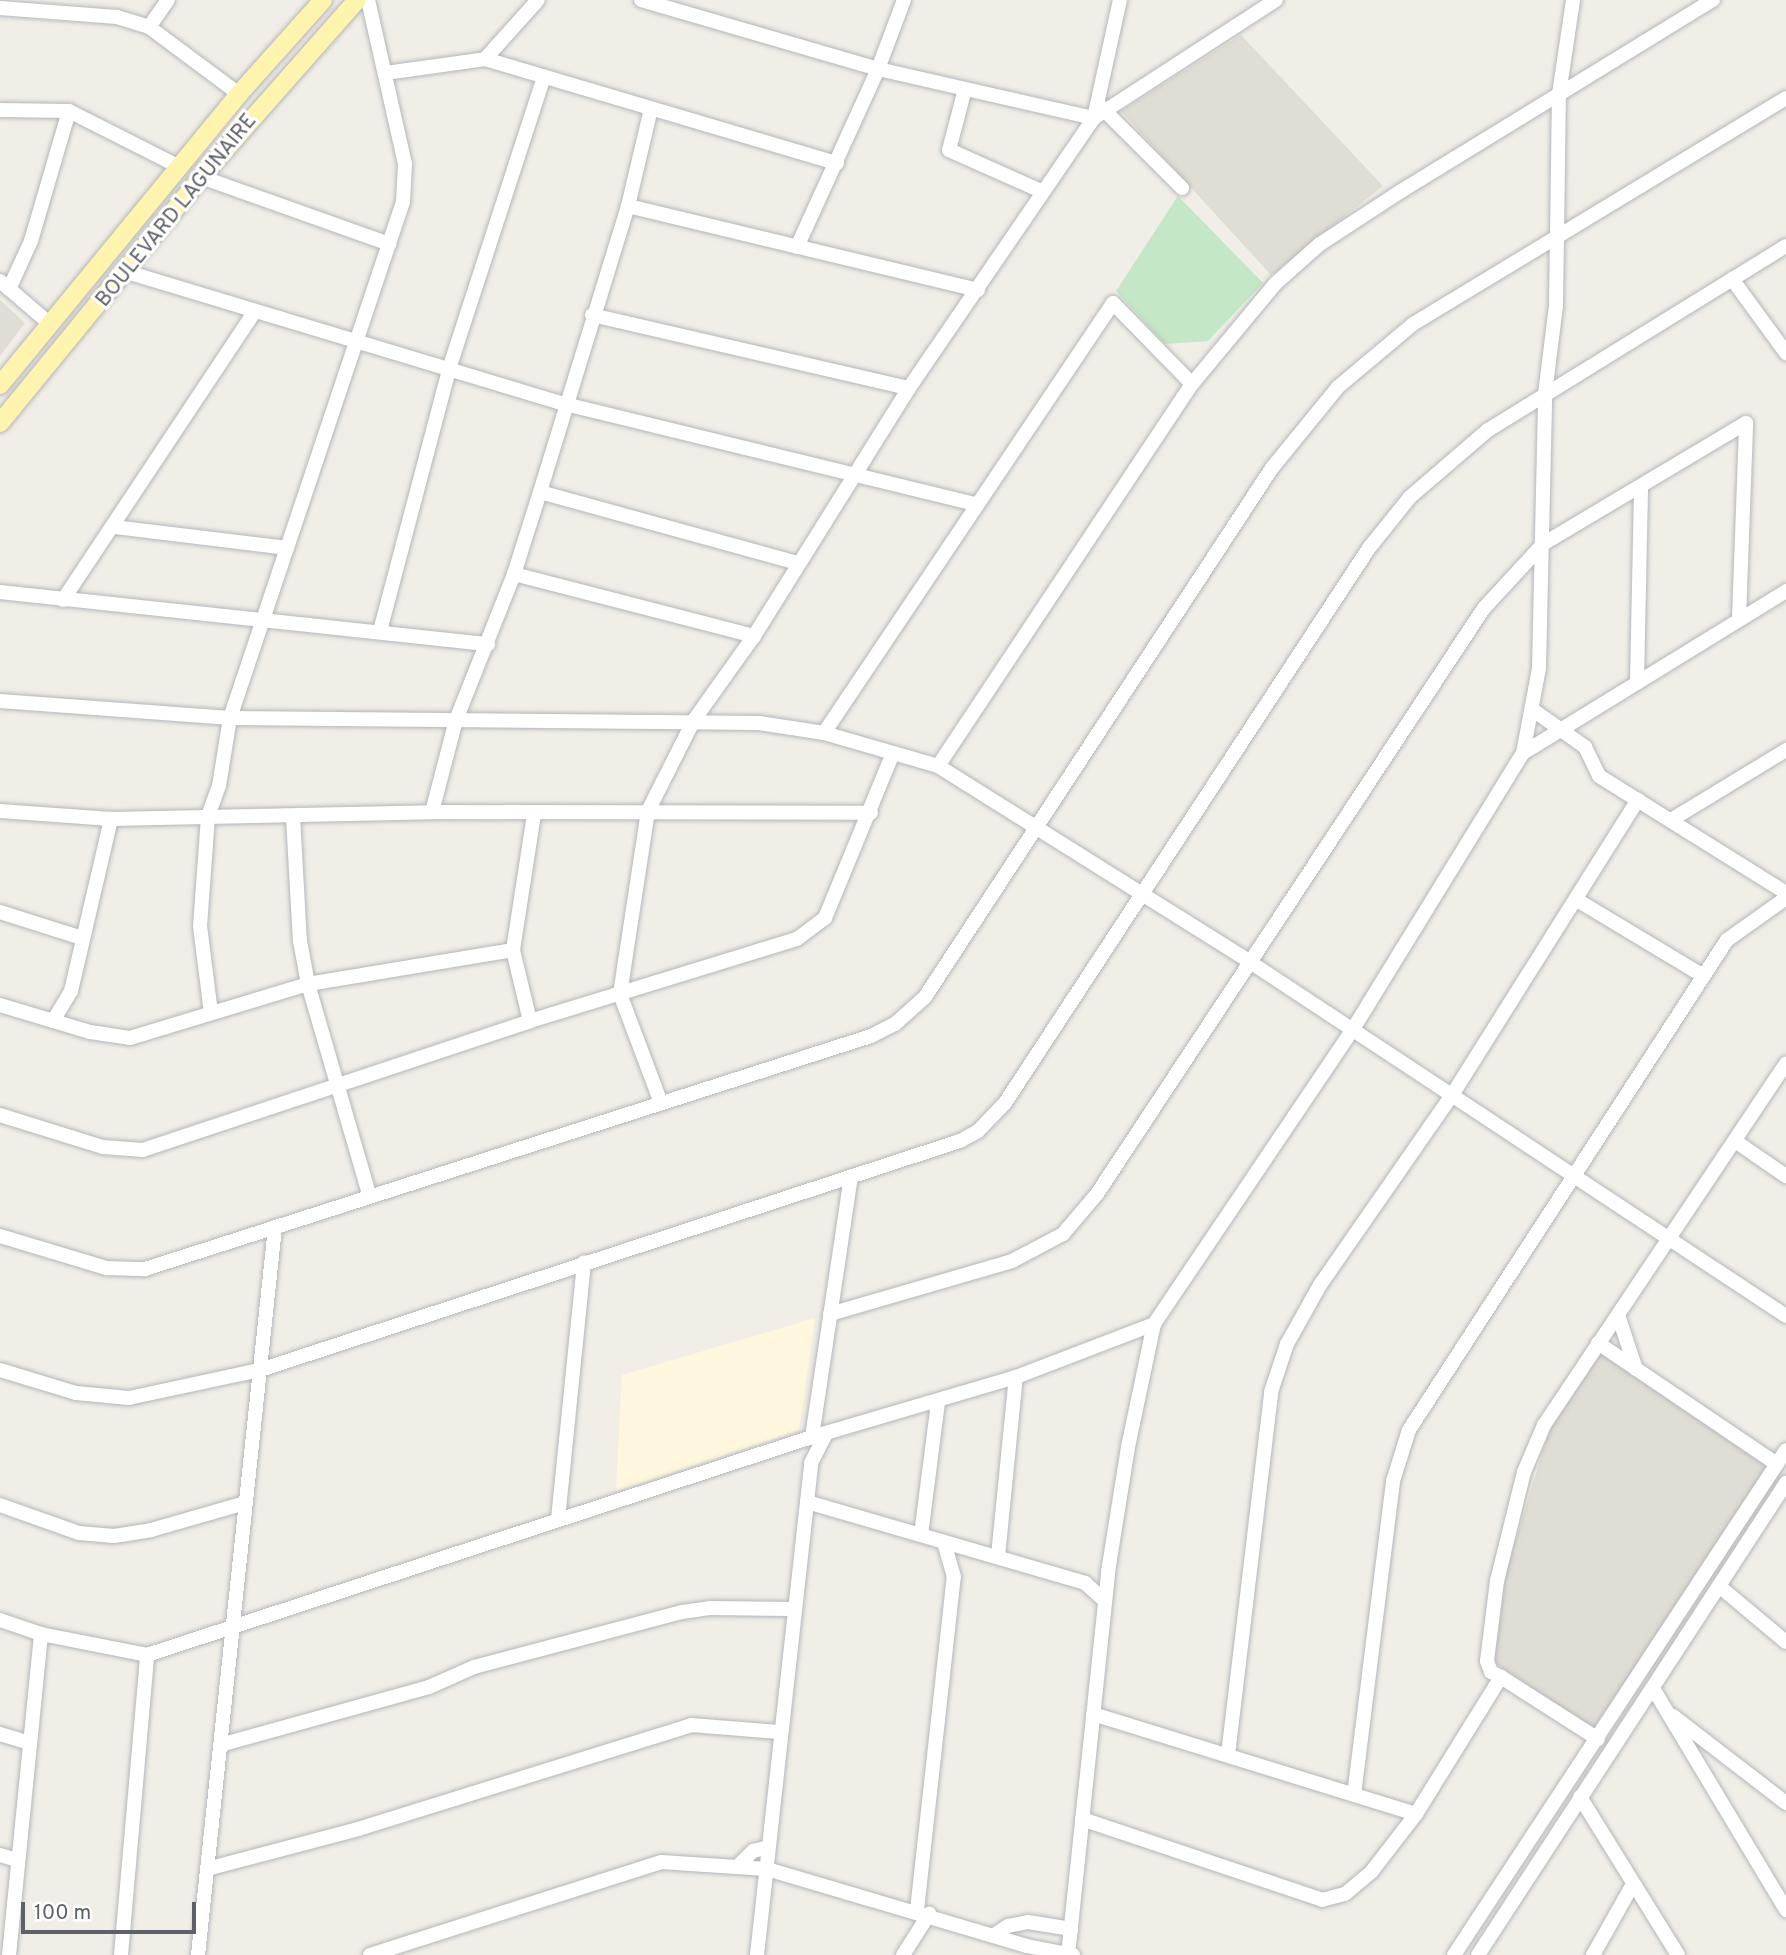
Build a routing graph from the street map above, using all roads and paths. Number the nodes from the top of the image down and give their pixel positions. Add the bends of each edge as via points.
1 (168, 0) edge
2 (323, 0) edge
3 (356, 0) edge
4 (368, 0) edge
5 (538, 0) edge
6 (641, 0) edge
7 (904, 0) edge
8 (1120, 0) edge
9 (1276, 0) edge
10 (1573, 0) edge
11 (1713, 0) edge
12 (0, 8) edge
13 (149, 27) junction
14 (485, 59) junction
15 (878, 69) junction
16 (386, 73) junction
17 (544, 76) junction
18 (965, 89) junction
19 (239, 94) junction
20 (1559, 94) junction
21 (1786, 98) edge
22 (651, 108) junction
23 (0, 110) edge
24 (69, 111) junction
25 (1099, 111) junction
26 (836, 163) junction
27 (180, 167) junction
28 (201, 177) junction
29 (1182, 188) dead end
30 (1041, 191) junction
31 (628, 206) junction
32 (1555, 241) junction
33 (389, 244) junction
34 (1786, 246) edge
35 (797, 247) junction
36 (127, 272) junction
37 (1732, 279) junction
38 (5, 285) edge
39 (978, 290) junction
40 (255, 311) junction
41 (592, 315) junction
42 (50, 324) junction
43 (355, 341) junction
44 (1786, 353) edge
45 (449, 369) junction
46 (1192, 384) junction
47 (0, 385) edge
48 (909, 388) junction
49 (1545, 394) junction
50 (565, 404) junction
51 (0, 423) edge
52 (854, 474) junction
53 (1641, 487) junction
54 (540, 492) junction
55 (976, 504) junction
56 (114, 527) junction
57 (1543, 544) junction
58 (287, 548) junction
59 (798, 563) junction
60 (514, 574) junction
61 (1786, 591) edge
62 (0, 592) edge
63 (63, 600) junction
64 (1739, 618) junction
65 (262, 622) junction
66 (380, 631) junction
67 (754, 636) junction
68 (488, 644) junction
69 (1637, 681) junction
70 (0, 701) edge
71 (1533, 710) junction
72 (230, 718) junction
73 (456, 720) junction
74 (694, 720) junction
75 (1559, 732) junction
76 (824, 733) junction
77 (1786, 750) edge
78 (893, 753) junction
79 (1523, 753) junction
80 (938, 766) junction
81 (1637, 800) junction
82 (0, 811) edge
83 (648, 811) junction
84 (432, 812) junction
85 (871, 813) junction
86 (534, 814) junction
87 (208, 816) junction
88 (293, 817) junction
89 (111, 819) junction
90 (1671, 820) junction
91 (1034, 827) junction
92 (1786, 895) edge
93 (1144, 897) junction
94 (1577, 900) junction
95 (0, 912) edge
96 (82, 938) junction
97 (513, 950) junction
98 (1250, 962) junction
99 (1702, 975) junction
100 (308, 984) junction
101 (620, 994) junction
102 (0, 1005) edge
103 (211, 1013) junction
104 (53, 1021) junction
105 (530, 1021) junction
106 (1353, 1029) junction
107 (1786, 1063) edge
108 (335, 1088) junction
109 (1452, 1095) junction
110 (662, 1103) junction
111 (0, 1115) edge
112 (1735, 1141) junction
113 (1574, 1174) junction
114 (1786, 1176) edge
115 (851, 1177) junction
116 (369, 1194) junction
117 (275, 1227) junction
118 (0, 1236) edge
119 (1671, 1238) junction
120 (584, 1262) junction
121 (830, 1314) junction
122 (1618, 1315) junction
123 (1786, 1315) edge
124 (1154, 1324) junction
125 (1598, 1343) junction
126 (1636, 1369) junction
127 (0, 1370) edge
128 (260, 1370) junction
129 (1016, 1377) junction
130 (938, 1402) junction
131 (826, 1433) junction
132 (812, 1437) junction
133 (795, 1443) junction
134 (1786, 1450) edge
135 (811, 1463) junction
136 (1777, 1464) junction
137 (1786, 1483) edge
138 (807, 1502) junction
139 (245, 1503) junction
140 (0, 1505) edge
141 (558, 1519) junction
142 (921, 1535) junction
143 (945, 1545) junction
144 (970, 1550) junction
145 (998, 1556) junction
146 (1108, 1572) junction
147 (954, 1577) junction
148 (1085, 1583) junction
149 (1719, 1586) junction
150 (1105, 1601) junction
151 (792, 1609) junction
152 (774, 1611) junction
153 (0, 1620) edge
154 (790, 1625) junction
155 (232, 1631) junction
156 (41, 1634) junction
157 (1786, 1642) edge
158 (147, 1655) junction
159 (1501, 1677) junction
160 (1654, 1690) junction
161 (1666, 1711) junction
162 (1093, 1714) junction
163 (779, 1732) junction
164 (0, 1734) edge
165 (1598, 1739) junction
166 (30, 1743) junction
167 (220, 1745) junction
168 (1228, 1755) junction
169 (1354, 1795) junction
170 (1580, 1797) junction
171 (1786, 1803) edge
172 (1416, 1814) junction
173 (1082, 1819) junction
174 (769, 1847) junction
175 (0, 1855) edge
176 (18, 1860) junction
177 (739, 1866) junction
178 (207, 1869) junction
179 (767, 1869) junction
180 (1633, 1884) junction
181 (1786, 1910) edge
182 (923, 1912) junction
183 (1071, 1929) junction
184 (994, 1935) junction
185 (9, 1955) edge
186 (121, 1955) edge
187 (198, 1955) edge
188 (370, 1955) edge
189 (757, 1955) edge
190 (903, 1955) edge
191 (1070, 1955) edge
192 (1454, 1955) edge
193 (1478, 1955) edge
194 (1593, 1955) edge
195 (1678, 1955) edge

1 - 13 street
2 - 19 main road, BOULEVARD LAGUNAIRE
3 - 28 main road, BOULEVARD LAGUNAIRE
4 - 16 street
5 - 14 street
6 - 15 street
7 - 15 street
8 - 25 street
9 - 25 street
10 - 20 street
11 - 20 street
12 - 13 street via 117,17
13 - 19 street
14 - 16 street
14 - 17 street
15 - 18 street
15 - 26 street
16 - 33 street via 405,164 403,202
17 - 22 street
17 - 45 street
18 - 25 street
18 - 30 street via 949,150
19 - 27 main road, BOULEVARD LAGUNAIRE
20 - 32 street
20 - 46 street via 1320,244 1246,315
21 - 32 street
22 - 26 street
22 - 31 street
23 - 24 street
24 - 27 street
24 - 38 street via 30,240
25 - 29 street
25 - 30 street
26 - 35 street
27 - 42 main road, BOULEVARD LAGUNAIRE
28 - 33 street
28 - 36 main road, BOULEVARD LAGUNAIRE
30 - 39 street
31 - 35 street
31 - 41 street
32 - 49 street via 1556,306
32 - 91 street via 1403,331 1365,361 1302,427
33 - 43 street
34 - 37 street
35 - 39 street
36 - 40 street
36 - 51 main road, BOULEVARD LAGUNAIRE
37 - 44 street
37 - 49 street
38 - 42 street
39 - 48 street
40 - 43 street
40 - 56 street
41 - 48 street
41 - 50 street
42 - 47 main road, BOULEVARD LAGUNAIRE
43 - 45 street
43 - 58 street
45 - 50 street
45 - 66 street
46 - 55 street via 1113,303
46 - 80 street
48 - 52 street
49 - 57 street
49 - 93 street via 1441,467 1388,522
50 - 52 street
50 - 54 street
52 - 55 street
52 - 59 street
53 - 57 street
53 - 64 street via 1746,423
53 - 69 street
54 - 59 street
54 - 60 street
55 - 76 street
56 - 58 street
56 - 63 street
57 - 71 street
57 - 98 street via 1468,626
58 - 65 street
59 - 67 street
60 - 67 street
60 - 68 street
61 - 64 street
62 - 63 street
63 - 65 street
64 - 69 street
65 - 66 street
65 - 72 street
66 - 68 street
67 - 74 street
68 - 73 street
69 - 75 street
70 - 72 street
71 - 75 street
71 - 79 street
72 - 73 street
72 - 87 street via 219,786
73 - 74 street
73 - 84 street
74 - 76 street
74 - 83 street
75 - 79 street
75 - 81 street via 1591,753 1599,776
76 - 78 street
77 - 90 street
78 - 80 street
78 - 85 street
79 - 106 street
80 - 91 street
81 - 90 street
81 - 94 street
82 - 89 street
83 - 85 street
83 - 86 street
83 - 101 street
84 - 86 street
84 - 88 street
85 - 101 street via 825,918 810,933
86 - 97 street
87 - 88 street
87 - 89 street
87 - 103 street via 200,926
88 - 100 street via 300,941
89 - 96 street
90 - 92 street
91 - 93 street
91 - 110 street via 910,1014 871,1036
92 - 99 street via 1735,931
93 - 98 street
93 - 115 street via 993,1117 960,1141
94 - 99 street
94 - 109 street
95 - 96 street
96 - 104 street via 71,991
97 - 100 street
97 - 105 street
98 - 106 street
98 - 121 street via 1097,1194 1063,1234 1012,1261
99 - 113 street
100 - 103 street
100 - 108 street
101 - 105 street
101 - 110 street
102 - 104 street
103 - 104 street via 130,1038
105 - 108 street
106 - 109 street
106 - 124 street
107 - 112 street
108 - 111 street via 134,1151 103,1147
108 - 116 street
109 - 113 street
109 - 168 street via 1320,1285 1287,1344 1271,1392
110 - 116 street
112 - 114 street
112 - 119 street
113 - 119 street
113 - 169 street via 1409,1430 1393,1481
115 - 120 street
115 - 121 street
116 - 117 street
117 - 118 street via 129,1271
117 - 128 street
119 - 122 street
119 - 123 street
120 - 128 street
120 - 141 street
121 - 132 street
122 - 125 street
122 - 126 street
124 - 129 street
124 - 146 street
125 - 126 street
125 - 159 street via 1544,1425 1524,1472 1494,1599 1487,1661
126 - 136 street
127 - 128 street via 76,1393 129,1398
128 - 139 street
129 - 130 street
129 - 145 street
130 - 131 street
130 - 142 street
131 - 132 street
131 - 135 street
132 - 133 street
133 - 135 street
133 - 141 street
134 - 136 street
135 - 138 street
136 - 165 street
137 - 149 street
138 - 142 street
138 - 151 street
139 - 140 street via 114,1536 79,1533
139 - 155 street
141 - 155 street
142 - 143 street
143 - 144 street
143 - 147 street
144 - 145 street
144 - 147 street
145 - 148 street
146 - 148 street
146 - 150 street
147 - 182 street
148 - 150 street
149 - 157 street
149 - 160 street
150 - 162 street
151 - 152 street
151 - 154 street
152 - 154 street
152 - 167 street via 710,1608 682,1612 474,1667 402,1695
153 - 156 street
154 - 163 street
155 - 158 street
155 - 167 street
156 - 158 street
156 - 166 street
158 - 186 street
159 - 165 street
159 - 172 street
160 - 161 street
160 - 170 street
161 - 171 street
161 - 181 street
162 - 168 street
162 - 173 street
163 - 174 street
163 - 178 street via 691,1725 358,1829
164 - 166 street
165 - 192 street
166 - 176 street
167 - 178 street
168 - 169 street
169 - 172 street
170 - 180 street
170 - 193 street
172 - 173 street via 1364,1878 1345,1894 1322,1900
173 - 183 street
174 - 177 street via 753,1851
174 - 179 street
175 - 176 street
176 - 185 street
177 - 179 street
177 - 188 street via 662,1862 637,1867 455,1931
178 - 187 street
179 - 182 street
179 - 189 street
180 - 194 street
180 - 195 street
182 - 184 street
182 - 190 street
183 - 184 street via 1028,1922
183 - 191 street
184 - 191 street

